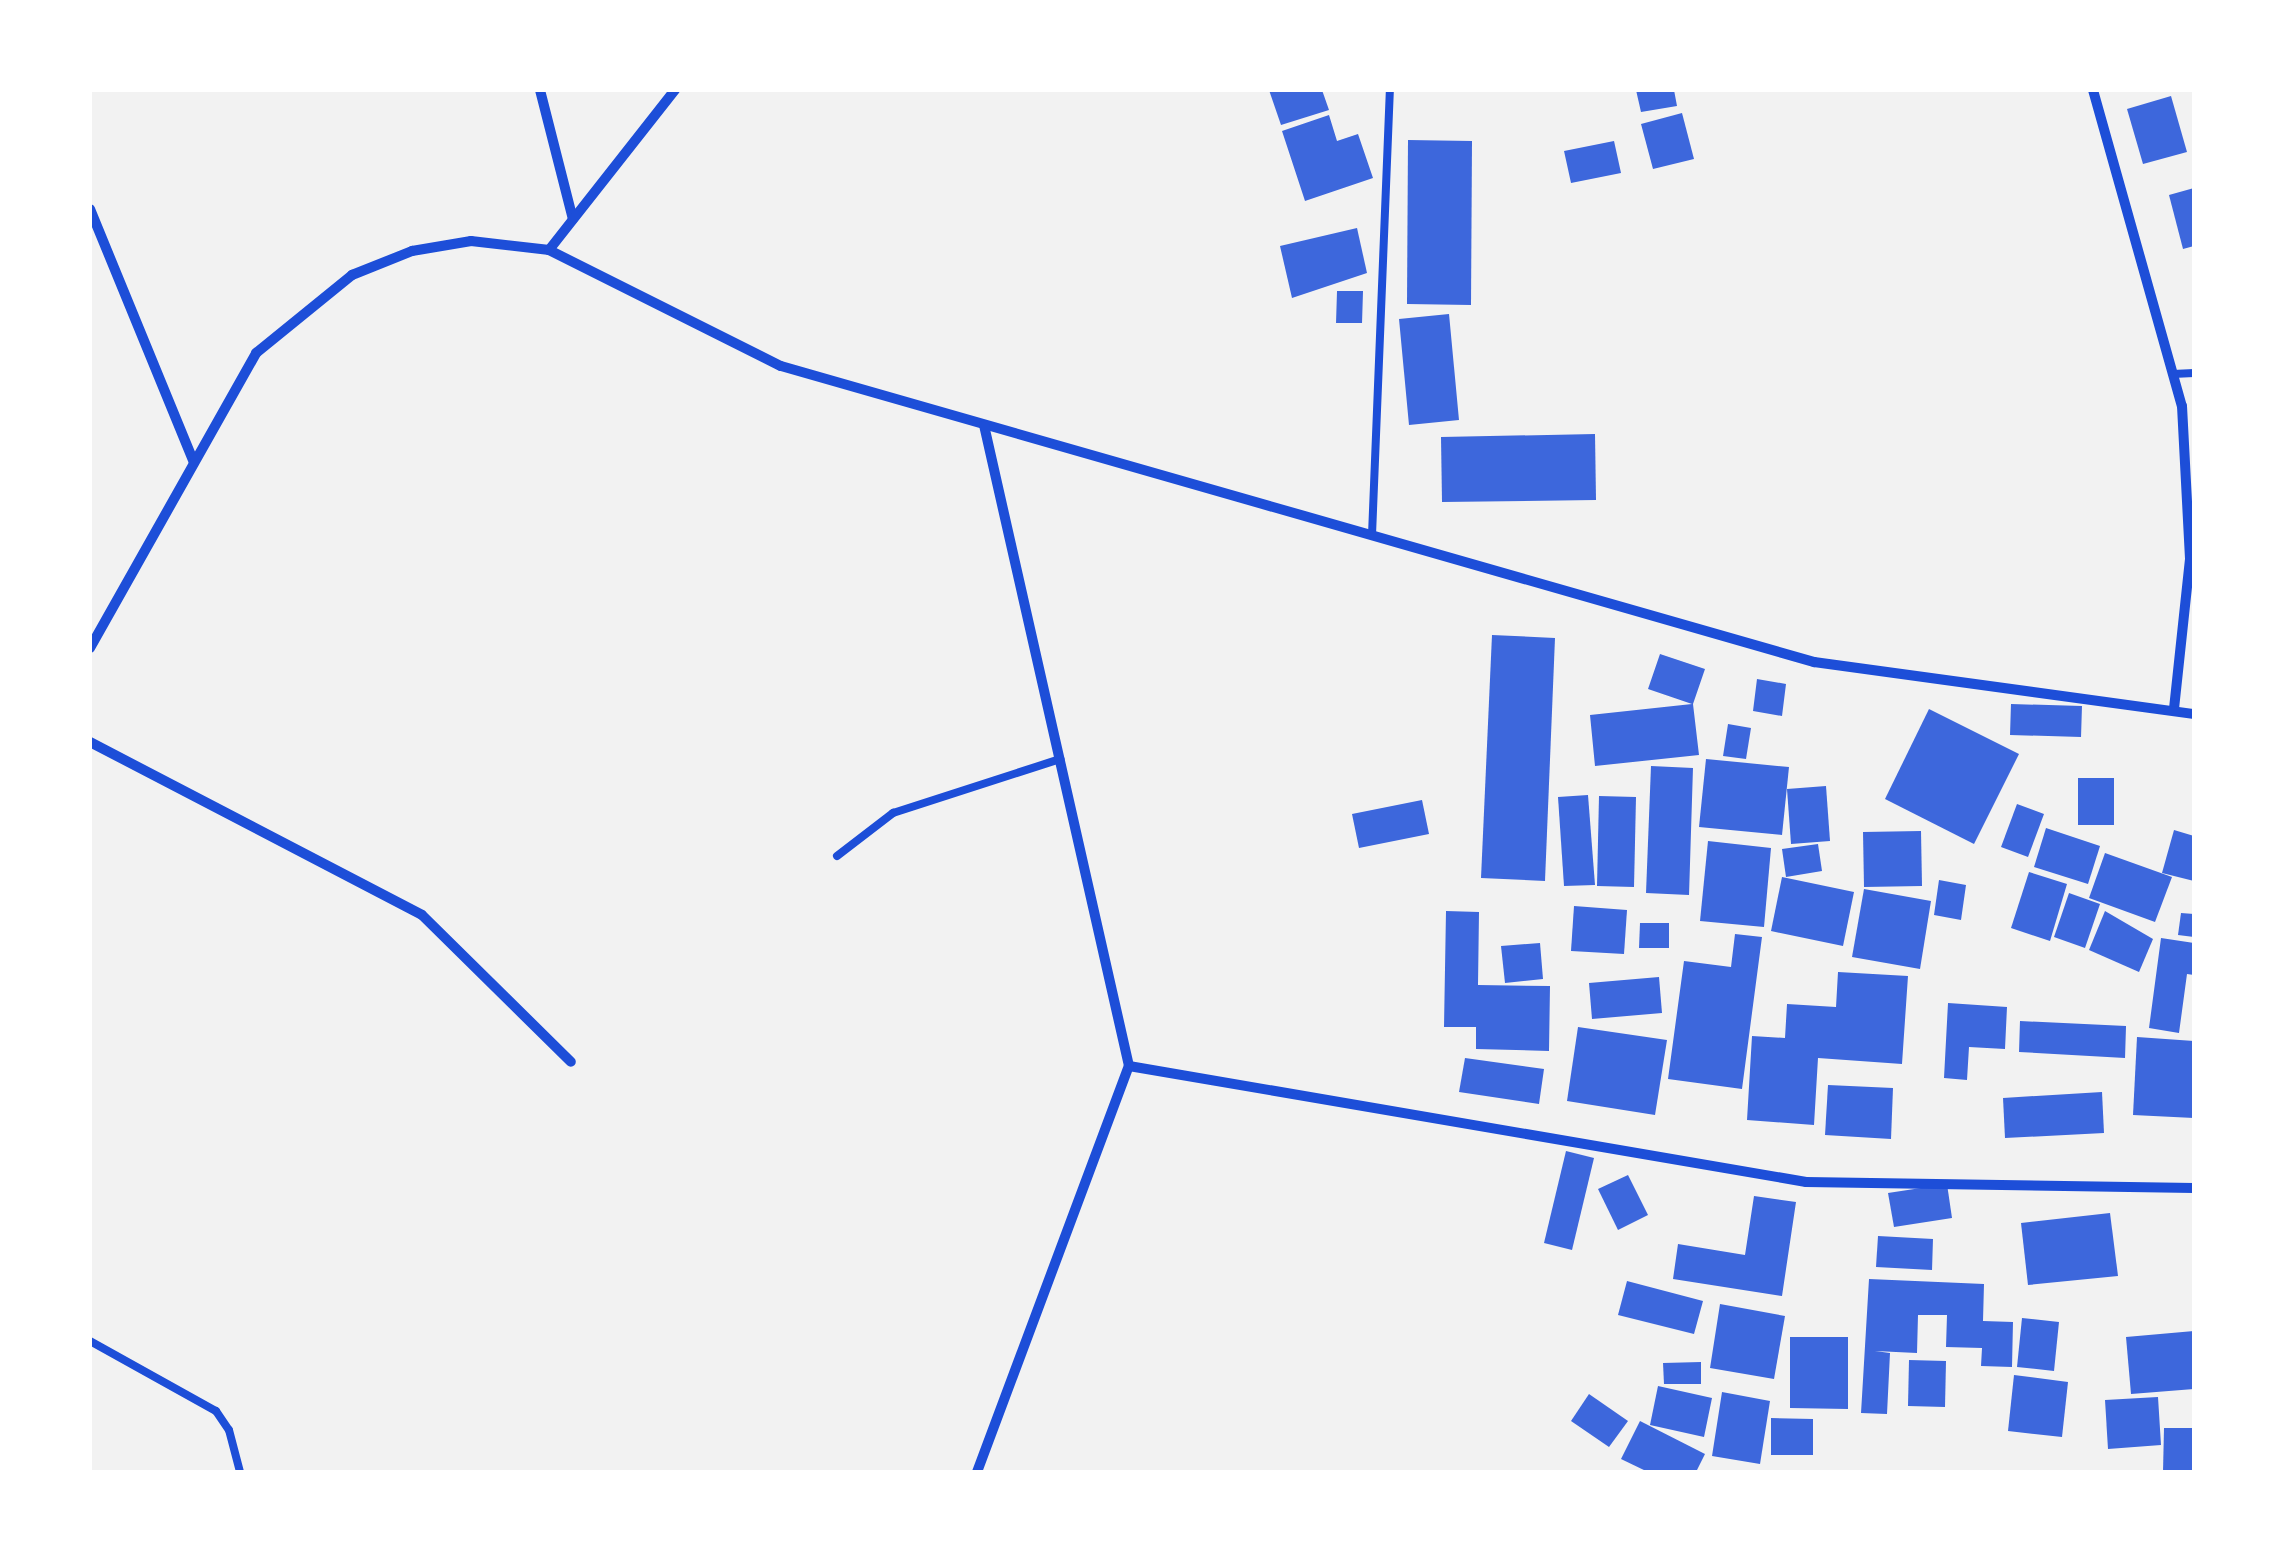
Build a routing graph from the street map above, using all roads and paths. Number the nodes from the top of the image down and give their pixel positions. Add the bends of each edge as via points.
1 (540, 90) edge
2 (676, 90) edge
3 (1390, 90) edge
4 (2092, 90) edge
5 (90, 210) edge
6 (573, 219) junction
7 (549, 250) junction
8 (2194, 372) edge
9 (2174, 374) junction
10 (984, 425) junction
11 (194, 464) junction
12 (1372, 535) junction
13 (90, 648) edge
14 (2174, 709) junction
15 (2194, 714) edge
16 (90, 742) edge
17 (1060, 759) junction
18 (837, 856) dead end
19 (571, 1062) dead end
20 (1130, 1066) junction
21 (2194, 1188) edge
22 (90, 1341) edge
23 (240, 1472) edge
24 (977, 1472) edge

1 - 6 street
2 - 6 street
3 - 12 lane
4 - 9 street
5 - 11 street
6 - 7 street
7 - 10 street via 748,355
7 - 11 street via 471,242 412,251 352,275 256,353
8 - 9 lane
9 - 14 street via 2185,442 2190,558
10 - 12 street
10 - 17 street
11 - 13 street
12 - 14 street via 1814,662
14 - 15 street
16 - 19 street via 422,915
17 - 18 lane via 893,813
17 - 20 street
20 - 21 street via 1771,1178
20 - 24 street
22 - 23 lane via 216,1411 229,1430

